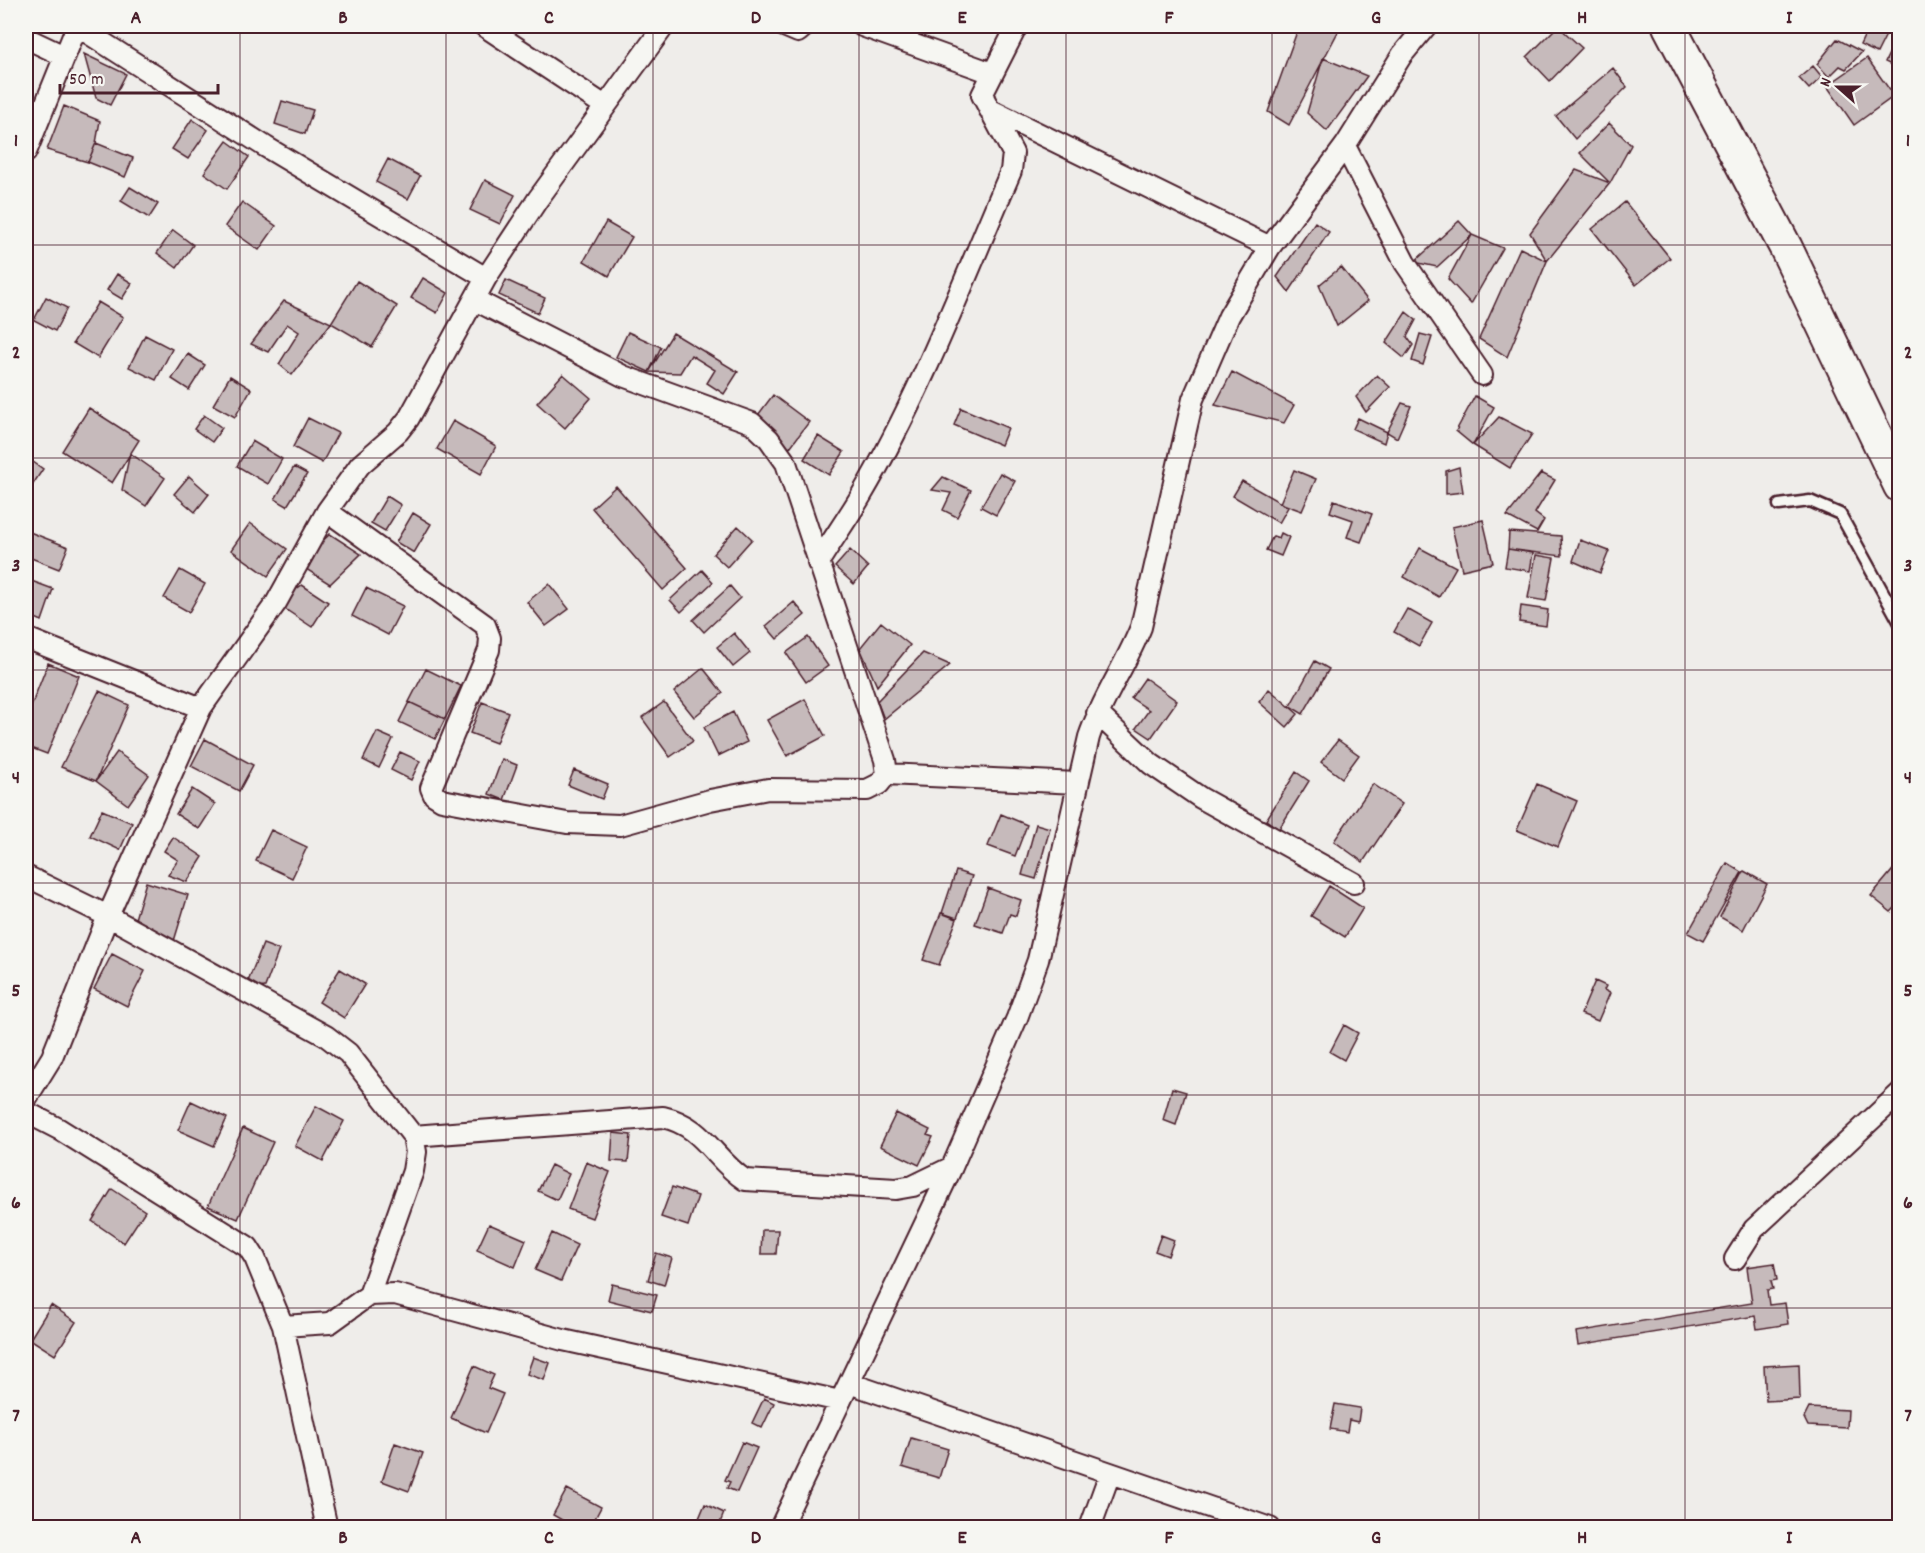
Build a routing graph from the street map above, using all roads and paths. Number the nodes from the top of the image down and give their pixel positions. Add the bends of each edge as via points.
1 (77, 26) edge
2 (484, 26) edge
3 (663, 26) edge
4 (784, 26) edge
5 (805, 26) edge
6 (862, 26) edge
7 (1017, 26) edge
8 (1426, 26) edge
9 (1669, 26) edge
10 (26, 38) edge
11 (64, 56) junction
12 (992, 73) junction
13 (605, 106) junction
14 (989, 110) junction
15 (1345, 146) junction
16 (26, 152) edge
17 (1270, 247) junction
18 (486, 278) junction
19 (475, 300) junction
20 (1482, 375) dead end
21 (1899, 486) edge
22 (1779, 506) dead end
23 (327, 511) junction
24 (818, 563) junction
25 (1899, 623) edge
26 (26, 638) edge
27 (201, 708) junction
28 (1097, 713) junction
29 (886, 774) junction
30 (1077, 783) junction
31 (26, 876) edge
32 (1354, 883) dead end
33 (108, 916) junction
34 (1899, 1093) edge
35 (26, 1099) edge
36 (26, 1112) edge
37 (413, 1136) junction
38 (952, 1167) junction
39 (1735, 1259) dead end
40 (369, 1295) junction
41 (283, 1326) junction
42 (845, 1392) junction
43 (1110, 1473) junction
44 (327, 1527) edge
45 (780, 1527) edge
46 (1090, 1527) edge
47 (1270, 1527) edge

1 - 11 street
1 - 18 street via 266,147
2 - 13 street
3 - 13 street
4 - 5 street via 798,32
6 - 12 street
7 - 12 street
8 - 15 street via 1402,55
9 - 21 main road via 1786,248
10 - 11 street
11 - 16 street
12 - 14 street via 982,95
13 - 18 street
14 - 17 street
14 - 24 street via 1013,153 1011,171 896,431
15 - 17 street
15 - 20 street via 1405,263
17 - 28 street via 1229,316 1193,399 1141,627
18 - 19 street
19 - 23 street via 409,418 360,465
19 - 24 street via 623,376 752,423 786,463
22 - 25 lane via 1810,501 1840,514
23 - 27 street via 276,603
23 - 29 street via 485,625 489,650 431,788 442,800 567,823 620,825 710,800 768,789 867,790 879,784
24 - 29 street via 885,760
26 - 27 street
27 - 33 street
28 - 30 street
28 - 32 street via 1151,764 1201,798
29 - 30 street
30 - 38 street via 1038,960
31 - 33 street
33 - 35 street via 52,1057
33 - 37 street via 326,1036 348,1053
34 - 39 street via 1754,1229
36 - 41 street via 248,1246
37 - 38 street via 663,1117 681,1121 697,1132 745,1180 896,1189 913,1186
37 - 40 street via 413,1171
38 - 42 street
40 - 41 street via 330,1323
40 - 42 street via 395,1294 563,1340
41 - 44 street
42 - 43 street
42 - 45 street
43 - 46 street
43 - 47 street

